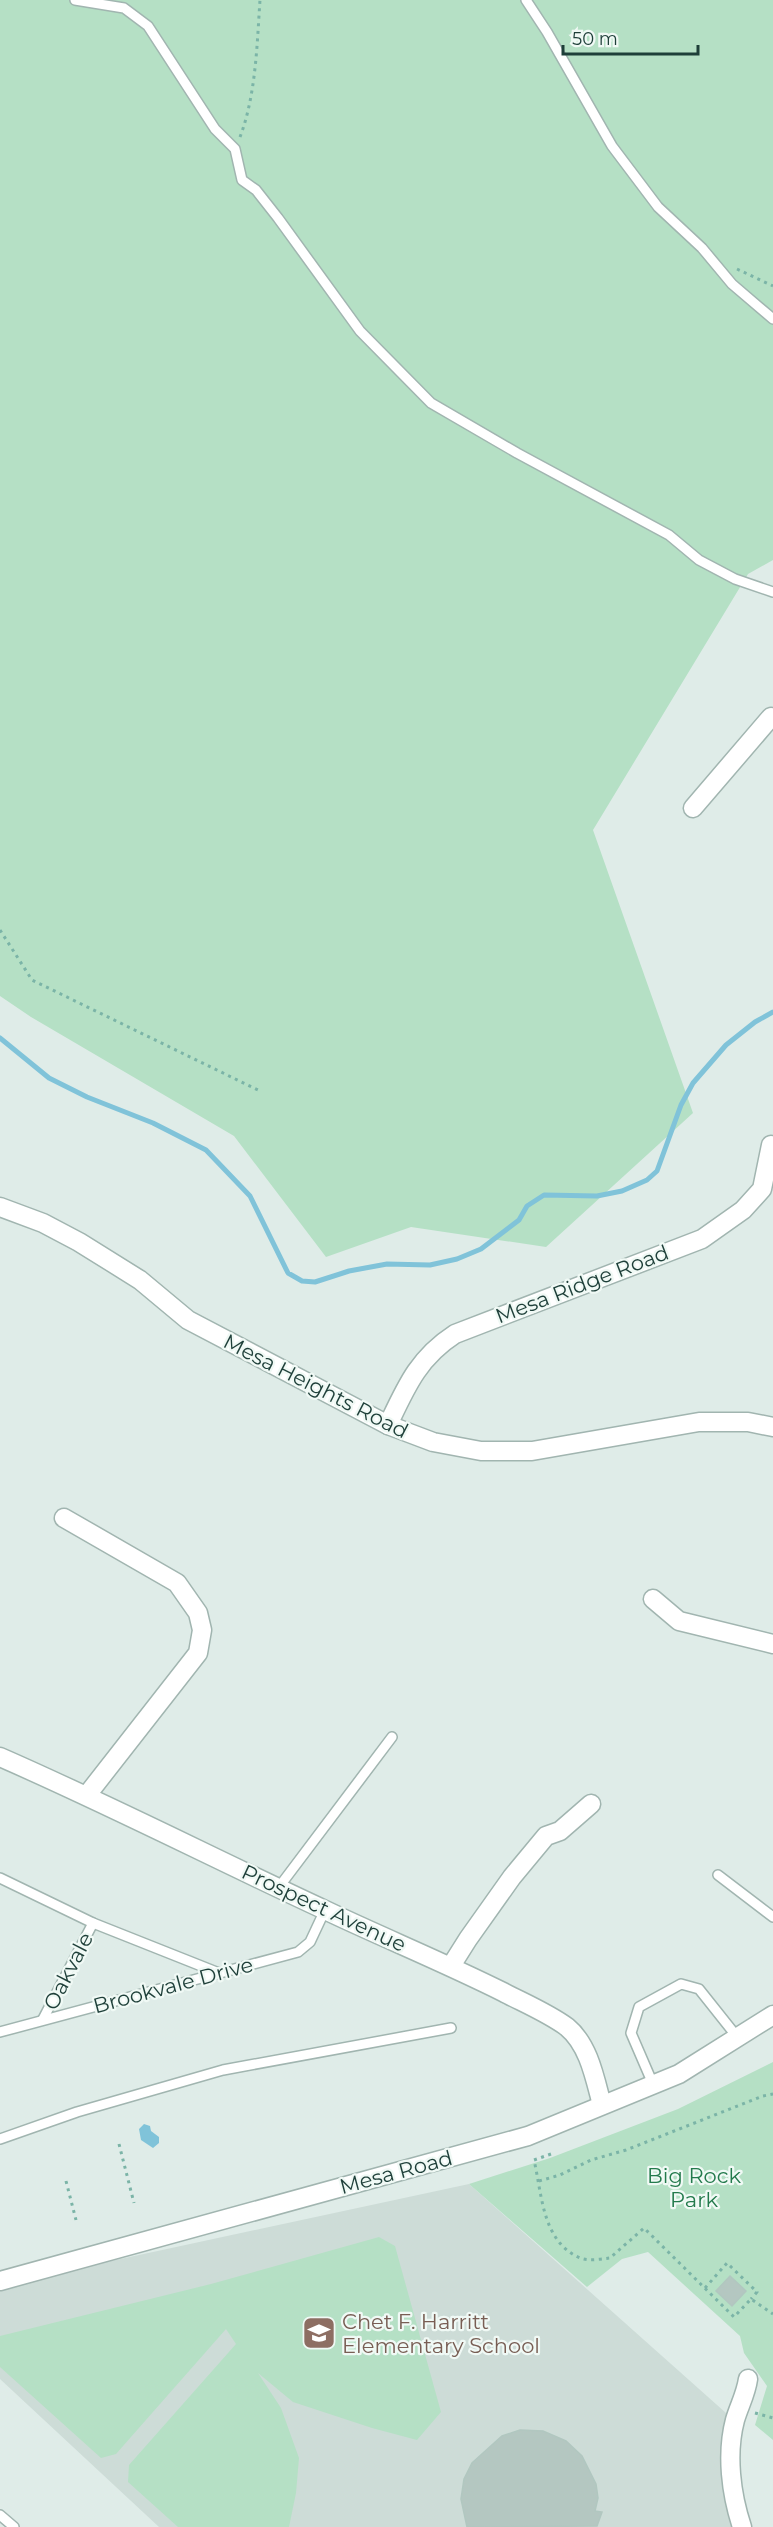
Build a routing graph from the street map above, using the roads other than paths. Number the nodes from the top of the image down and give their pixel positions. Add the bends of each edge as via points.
1 (75, 0) edge
2 (526, 0) edge
3 (773, 319) edge
4 (773, 592) edge
5 (773, 718) edge
6 (693, 808) dead end
7 (771, 1145) dead end
8 (0, 1207) edge
9 (388, 1425) junction
10 (773, 1427) edge
11 (64, 1518) dead end
12 (653, 1599) dead end
13 (773, 1644) edge
14 (392, 1737) dead end
15 (0, 1757) edge
16 (87, 1795) junction
17 (591, 1804) dead end
18 (718, 1875) dead end
19 (0, 1878) edge
20 (279, 1887) junction
21 (325, 1910) junction
22 (773, 1917) edge
23 (93, 1923) junction
24 (451, 1966) junction
25 (219, 1973) junction
26 (773, 2015) edge
27 (43, 2019) junction
28 (451, 2028) dead end
29 (0, 2032) edge
30 (738, 2038) junction
31 (653, 2084) junction
32 (602, 2105) junction
33 (0, 2139) edge
34 (0, 2281) edge
35 (748, 2379) dead end
36 (0, 2515) edge
37 (14, 2527) edge
38 (742, 2527) edge

1 - 4 lane via 124,8 148,26 215,129 235,149 242,180 256,190 278,218 360,331 431,403 669,535 699,560 735,579
2 - 3 lane via 612,146 658,207 702,248 732,284
5 - 6 street
7 - 9 street, Mesa Ridge Road via 762,1189 728,1222 702,1239 455,1334 416,1369
8 - 9 street, Mesa Heights Road via 79,1242 140,1281 188,1320
9 - 10 street, Mesa Heights Road via 456,1447 507,1452 699,1422 747,1422
11 - 16 street via 177,1583 198,1613 202,1630 198,1653
12 - 13 street via 679,1621
14 - 20 lane
15 - 16 street, Prospect Avenue
16 - 20 street, Prospect Avenue
17 - 24 street via 560,1831 546,1836 512,1877
18 - 22 lane
19 - 23 lane
20 - 21 street, Prospect Avenue
21 - 24 street, Prospect Avenue
21 - 25 lane, Brookvale Drive via 310,1942 297,1952
23 - 25 lane
23 - 27 lane, Oakvale
24 - 32 street, Prospect Avenue via 568,2028 590,2062
25 - 27 lane, Brookvale Drive
26 - 30 street, Mesa Road
27 - 29 lane, Brookvale Drive
28 - 33 lane via 224,2070 77,2112
30 - 31 street, Mesa Road via 679,2074
30 - 31 lane via 699,1989 681,1984 639,2007 631,2033
31 - 32 street, Mesa Road
32 - 34 street, Mesa Road via 528,2136
35 - 38 street via 735,2421 730,2461
36 - 37 lane

